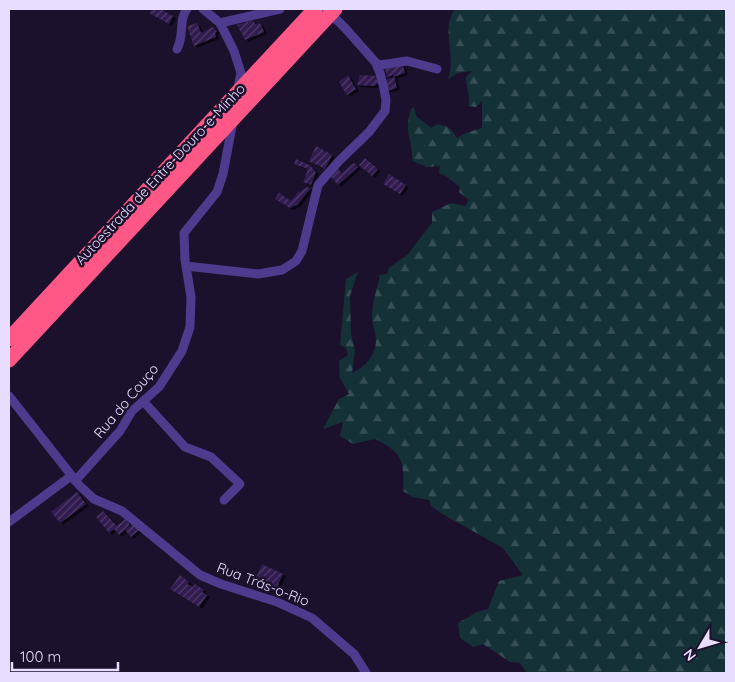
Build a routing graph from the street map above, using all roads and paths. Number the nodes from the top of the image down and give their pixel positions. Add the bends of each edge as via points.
1 (187, 9) edge
2 (203, 9) edge
3 (280, 9) edge
4 (308, 9) edge
5 (315, 9) edge
6 (334, 9) edge
7 (220, 24) junction
8 (177, 49) dead end
9 (376, 63) junction
10 (437, 70) dead end
11 (186, 266) junction
12 (9, 339) edge
13 (9, 360) edge
14 (9, 396) edge
15 (143, 401) junction
16 (73, 478) junction
17 (224, 500) dead end
18 (9, 522) edge
19 (366, 673) edge

1 - 8 street
2 - 7 street
3 - 7 street
4 - 9 street via 337,20
5 - 12 highway, Autoestrada de Entre-Douro-e-Minho, bridge
6 - 13 highway, Autoestrada de Entre-Douro-e-Minho, bridge
7 - 11 street, Rua do Couço via 241,73 219,186 184,233
9 - 10 street via 407,61
9 - 11 street via 384,89 385,111 318,185 302,251 296,261 282,270 258,274
11 - 15 street, Rua do Couço via 191,297 190,327 182,351 159,386
14 - 16 street, Rua Trás-o-Rio
15 - 16 street, Rua do Couço via 120,431
15 - 17 street via 185,447 211,457 240,484
16 - 18 street, Rua do Couço
16 - 19 street, Rua Trás-o-Rio via 94,500 122,511 200,575 312,618 354,654

